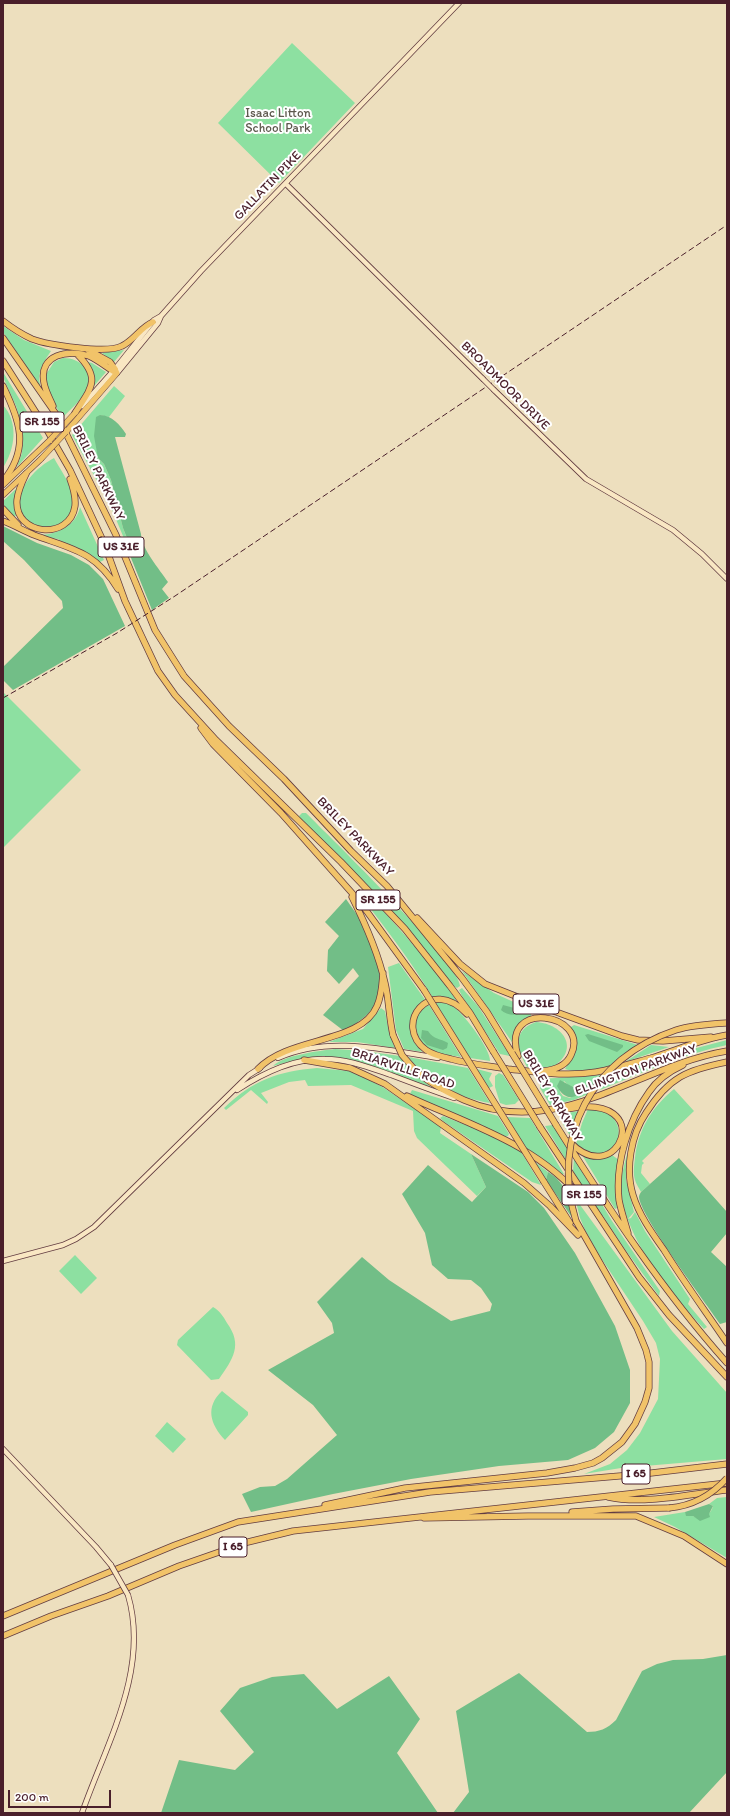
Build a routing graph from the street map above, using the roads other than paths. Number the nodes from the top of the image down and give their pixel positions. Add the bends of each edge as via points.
1 (459, 3) edge
2 (286, 184) junction
3 (161, 316) junction
4 (3, 321) edge
5 (153, 322) junction
6 (3, 338) edge
7 (82, 348) junction
8 (77, 354) junction
9 (3, 361) edge
10 (115, 371) junction
11 (3, 386) edge
12 (77, 416) junction
13 (58, 417) junction
14 (70, 470) junction
15 (26, 474) junction
16 (3, 481) edge
17 (3, 485) edge
18 (3, 496) edge
19 (3, 509) edge
20 (3, 521) edge
21 (19, 527) junction
22 (727, 579) edge
23 (125, 601) junction
24 (234, 761) junction
25 (387, 886) junction
26 (349, 891) junction
27 (382, 973) junction
28 (727, 1023) edge
29 (478, 1027) junction
30 (725, 1035) edge
31 (727, 1050) edge
32 (695, 1059) junction
33 (304, 1060) junction
34 (454, 1060) junction
35 (727, 1062) edge
36 (258, 1069) junction
37 (532, 1072) junction
38 (525, 1073) junction
39 (394, 1090) junction
40 (229, 1095) junction
41 (481, 1107) junction
42 (547, 1111) junction
43 (560, 1131) junction
44 (578, 1235) junction
45 (631, 1240) junction
46 (3, 1261) edge
47 (628, 1262) junction
48 (599, 1264) junction
49 (727, 1343) edge
50 (705, 1355) junction
51 (727, 1362) edge
52 (727, 1377) edge
53 (727, 1382) edge
54 (3, 1449) edge
55 (727, 1464) edge
56 (727, 1478) edge
57 (727, 1483) edge
58 (727, 1490) edge
59 (603, 1496) junction
60 (273, 1516) junction
61 (528, 1516) junction
62 (383, 1520) junction
63 (727, 1564) edge
64 (3, 1616) edge
65 (3, 1636) edge
66 (82, 1813) edge

1 - 2 main road, GALLATIN PIKE
2 - 3 main road, GALLATIN PIKE
2 - 22 main road, BROADMOOR DRIVE, bridge via 586,479 673,530
3 - 5 main road, GALLATIN PIKE
3 - 10 main road, GALLATIN PIKE via 158,323
4 - 7 highway via 31,338
5 - 7 highway via 122,346 114,349
5 - 10 main road, GALLATIN PIKE
6 - 13 highway, BRILEY PARKWAY / SR 155
7 - 10 highway via 110,362
8 - 10 highway via 94,358
8 - 12 highway via 92,372 90,389
8 - 13 highway via 66,352 56,356 47,363 43,372 44,383
9 - 14 highway, BRILEY PARKWAY / SR 155 via 48,430
10 - 12 main road, GALLATIN PIKE
11 - 16 highway via 17,419 20,449 13,468
12 - 15 main road, GALLATIN PIKE, bridge
12 - 17 main road, GALLATIN PIKE, bridge
13 - 25 highway, BRILEY PARKWAY / US 31E via 116,535 155,630 184,676 229,726
14 - 15 highway via 75,499 74,512 63,526 50,531 42,531 29,525 20,514 18,492
14 - 23 highway, BRILEY PARKWAY / SR 155 via 104,543
15 - 18 main road, GALLATIN PIKE
19 - 21 highway
20 - 21 highway, US 31E
21 - 23 highway, US 31E via 74,548 90,558 109,575
23 - 24 highway, BRILEY PARKWAY / US 31E via 158,671 175,695
24 - 26 highway, US 31E
24 - 29 highway, BRILEY PARKWAY / SR 155 via 341,862 405,929 450,986
25 - 30 highway, US 31E via 460,964 485,984 570,1018 638,1040 663,1041
25 - 38 highway, BRILEY PARKWAY / SR 155, bridge via 462,978 487,1012
26 - 27 highway, US 31E via 370,932
26 - 44 highway, bridge via 375,921 424,990
27 - 36 highway via 381,993 376,1008 360,1027 283,1052 264,1062
27 - 41 highway, US 31E, bridge via 393,1035 402,1055 415,1070 440,1088
28 - 48 highway, bridge via 678,1030 657,1037 619,1061 593,1090 581,1111 568,1153 568,1189 576,1221
29 - 34 highway, ELLINGTON PARKWAY via 455,1003 445,999 426,1003 416,1013 412,1023 413,1031 421,1046 435,1055
29 - 47 highway, BRILEY PARKWAY / SR 155, bridge
30 - 37 highway, ELLINGTON PARKWAY via 652,1058 594,1072
31 - 32 highway, ELLINGTON PARKWAY / US 31E
32 - 42 highway, ELLINGTON PARKWAY / US 31E via 584,1101
32 - 45 highway via 662,1078 649,1091 628,1133 620,1163 619,1200
33 - 39 highway via 350,1068 378,1079
33 - 40 main road, BRIARVILLE ROAD via 270,1071
33 - 41 main road, BRIARVILLE ROAD via 346,1061
34 - 36 main road, BRIARVILLE ROAD via 361,1046 324,1045 286,1054
34 - 37 highway, ELLINGTON PARKWAY
35 - 49 highway via 687,1072 654,1100 639,1122 634,1137 629,1178 632,1194 640,1212
36 - 40 main road, BRIARVILLE ROAD
37 - 38 highway, bridge via 555,1068 571,1055 573,1046 569,1030 551,1018 540,1017 520,1027 515,1044
38 - 43 highway, BRILEY PARKWAY / SR 155, bridge
39 - 44 highway via 524,1183
39 - 47 highway via 434,1110 491,1133 542,1161 586,1203
40 - 46 main road, BRIARVILLE ROAD via 94,1228 63,1245
41 - 42 highway, ELLINGTON PARKWAY / US 31E via 509,1112
42 - 43 highway via 590,1106 602,1108 614,1115 620,1122 622,1131 621,1139 614,1150 593,1157 576,1148
43 - 45 highway, BRILEY PARKWAY / SR 155
44 - 48 highway
45 - 51 highway, BRILEY PARKWAY / SR 155 via 686,1315
47 - 50 highway, BRILEY PARKWAY / SR 155 via 669,1315
48 - 60 highway via 637,1328 649,1362 649,1388 641,1412 630,1432 602,1458 584,1466 554,1472 405,1488
50 - 52 highway, BRILEY PARKWAY / SR 155
50 - 53 highway
54 - 66 main road, bridge via 111,1565 128,1595 133,1617 132,1666 125,1697
55 - 60 highway, I 65 via 643,1474 430,1492
56 - 61 highway, bridge via 708,1496 682,1507 613,1509
57 - 59 highway, I 65
58 - 59 highway via 662,1498 620,1499
59 - 62 highway, I 65
60 - 64 highway, I 65 via 238,1522 208,1533
61 - 62 highway
61 - 63 highway via 636,1516 684,1536
62 - 65 highway, I 65 via 293,1531 248,1542 179,1566

